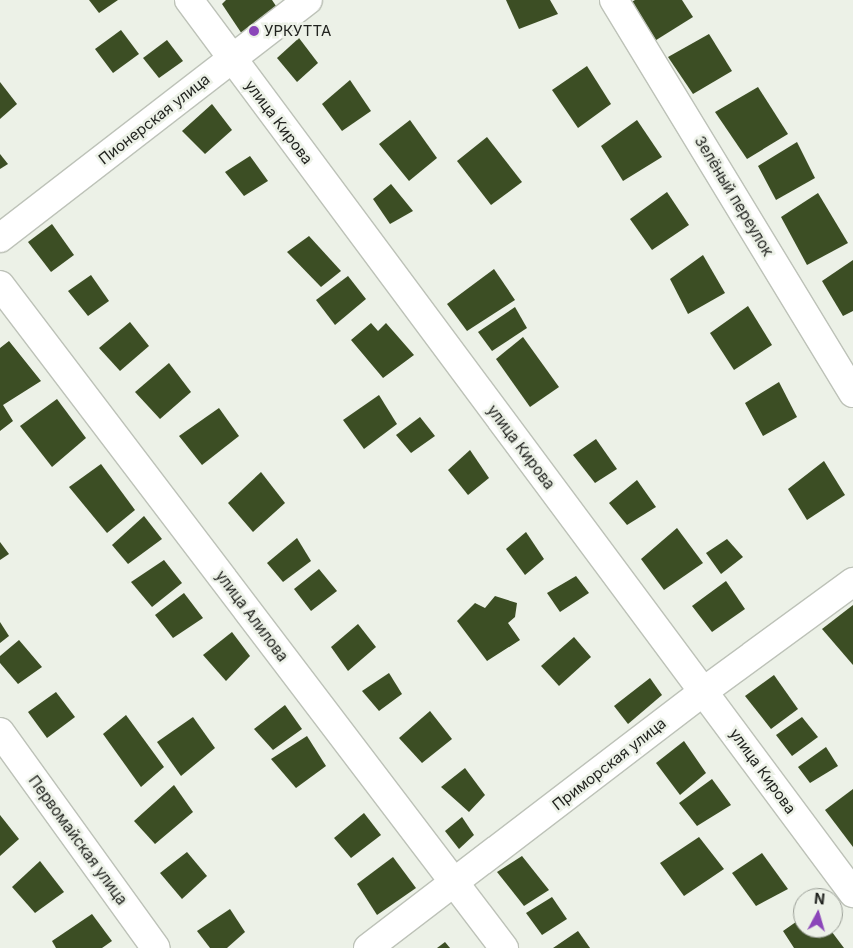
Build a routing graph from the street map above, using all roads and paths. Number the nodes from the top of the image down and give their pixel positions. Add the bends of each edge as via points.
1 (189, 0) edge
2 (308, 0) edge
3 (614, 0) edge
4 (232, 60) junction
5 (0, 238) edge
6 (0, 285) edge
7 (853, 393) edge
8 (853, 582) edge
9 (704, 691) junction
10 (0, 732) edge
11 (455, 882) junction
12 (853, 893) edge
13 (156, 948) edge
14 (368, 948) edge
15 (504, 948) edge

1 - 4 street, улица Кирова
2 - 4 street, Пионерская улица
3 - 7 street, Зелёный переулок
4 - 5 street, Пионерская улица
4 - 9 street, улица Кирова
6 - 11 street, улица Алилова
8 - 9 street, Приморская улица
9 - 11 street, Приморская улица
9 - 12 street, улица Кирова
10 - 13 street, Первомайская улица
11 - 14 street, Приморская улица
11 - 15 street, улица Алилова

